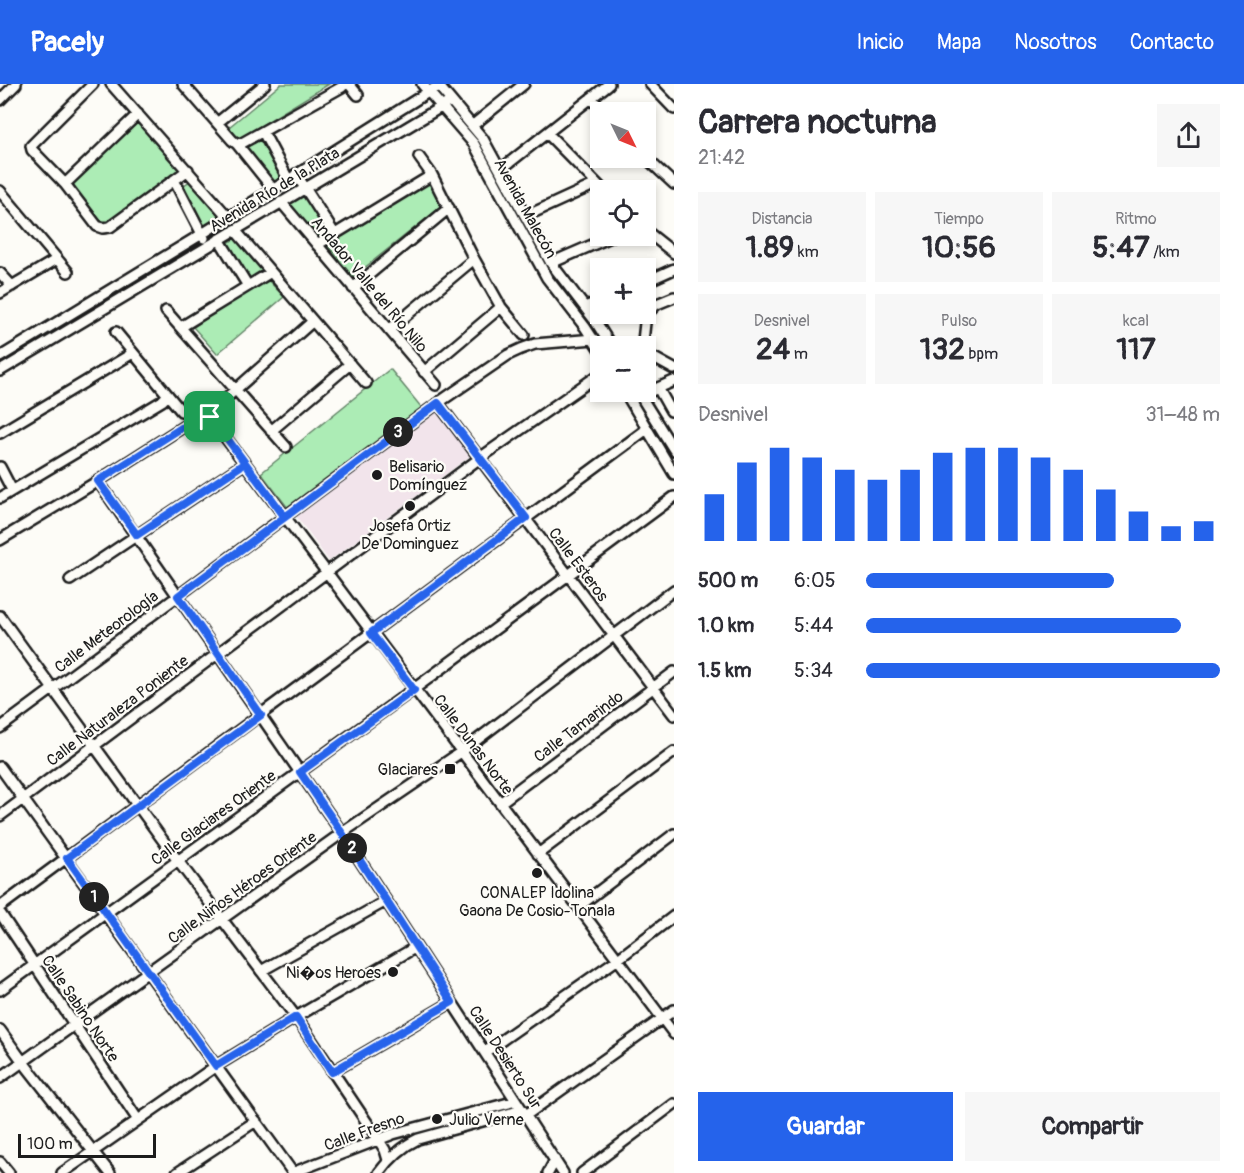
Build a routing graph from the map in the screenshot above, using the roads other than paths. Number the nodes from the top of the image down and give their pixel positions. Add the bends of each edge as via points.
1 (6, 84) edge
2 (16, 84) edge
3 (93, 84) edge
4 (111, 84) edge
5 (184, 84) edge
6 (266, 84) edge
7 (344, 84) edge
8 (349, 84) edge
9 (524, 84) edge
10 (609, 84) edge
11 (650, 84) edge
12 (439, 85) edge
13 (425, 88) edge
14 (358, 95) dead end
15 (3, 97) edge
16 (591, 98) junction
17 (451, 101) junction
18 (595, 102) edge
19 (441, 107) junction
20 (674, 109) edge
21 (138, 114) junction
22 (216, 123) junction
23 (472, 126) junction
24 (264, 132) junction
25 (547, 133) junction
26 (237, 144) junction
27 (418, 157) dead end
28 (656, 167) edge
29 (188, 170) junction
30 (500, 170) junction
31 (432, 175) junction
32 (292, 176) junction
33 (174, 180) junction
34 (593, 180) edge
35 (65, 184) junction
36 (674, 184) edge
37 (304, 187) junction
38 (273, 189) junction
39 (0, 190) edge
40 (590, 191) edge
41 (281, 202) junction
42 (449, 208) junction
43 (526, 216) junction
44 (228, 217) junction
45 (235, 230) junction
46 (334, 233) junction
47 (202, 234) junction
48 (219, 239) junction
49 (656, 239) edge
50 (317, 244) junction
51 (208, 246) junction
52 (590, 246) edge
53 (674, 253) edge
54 (57, 259) junction
55 (474, 259) junction
56 (551, 263) junction
57 (672, 270) edge
58 (68, 272) dead end
59 (271, 272) junction
60 (0, 273) edge
61 (656, 277) edge
62 (674, 282) edge
63 (12, 286) junction
64 (248, 286) junction
65 (353, 288) junction
66 (107, 292) junction
67 (0, 293) edge
68 (674, 297) edge
69 (114, 303) junction
70 (590, 305) edge
71 (501, 307) junction
72 (585, 307) junction
73 (166, 311) dead end
74 (313, 321) junction
75 (181, 327) junction
76 (389, 330) junction
77 (116, 332) dead end
78 (524, 335) dead end
79 (592, 336) edge
80 (605, 336) edge
81 (644, 336) edge
82 (590, 339) edge
83 (133, 353) junction
84 (0, 357) edge
85 (656, 359) edge
86 (350, 364) junction
87 (674, 369) edge
88 (0, 370) edge
89 (424, 372) junction
90 (590, 381) edge
91 (674, 381) edge
92 (366, 383) dead end
93 (436, 385) dead end
94 (658, 388) joint
95 (236, 390) junction
96 (168, 395) junction
97 (631, 402) edge
98 (645, 402) edge
99 (438, 403) junction
100 (216, 407) dead end
101 (674, 409) edge
102 (181, 411) dead end
103 (647, 429) junction
104 (272, 431) junction
105 (0, 433) edge
106 (286, 447) dead end
107 (674, 450) edge
108 (480, 458) junction
109 (245, 463) junction
110 (0, 466) edge
111 (674, 474) edge
112 (98, 481) junction
113 (12, 490) junction
114 (674, 497) edge
115 (0, 498) edge
116 (285, 517) junction
117 (526, 518) junction
118 (137, 535) junction
119 (0, 540) edge
120 (326, 573) junction
121 (568, 575) junction
122 (70, 580) dead end
123 (674, 590) edge
124 (178, 596) junction
125 (0, 616) edge
126 (371, 633) junction
127 (614, 635) junction
128 (218, 653) junction
129 (674, 672) edge
130 (654, 688) junction
131 (53, 689) junction
132 (414, 690) junction
133 (261, 715) junction
134 (674, 715) edge
135 (0, 728) edge
136 (94, 746) junction
137 (461, 752) junction
138 (674, 752) edge
139 (0, 766) edge
140 (300, 772) junction
141 (24, 798) junction
142 (500, 803) junction
143 (138, 806) junction
144 (0, 816) edge
145 (342, 833) junction
146 (674, 834) edge
147 (538, 854) junction
148 (67, 858) junction
149 (178, 861) junction
150 (386, 901) junction
151 (578, 907) junction
152 (0, 908) edge
153 (0, 913) edge
154 (106, 913) junction
155 (674, 916) edge
156 (222, 920) junction
157 (416, 947) junction
158 (618, 959) junction
159 (35, 965) junction
160 (261, 971) junction
161 (148, 972) junction
162 (0, 990) edge
163 (452, 1002) junction
164 (674, 1010) edge
165 (296, 1017) junction
166 (662, 1018) junction
167 (75, 1025) junction
168 (0, 1030) edge
169 (674, 1034) edge
170 (485, 1052) junction
171 (23, 1062) junction
172 (216, 1066) junction
173 (332, 1072) junction
174 (0, 1078) edge
175 (516, 1101) junction
176 (674, 1104) edge
177 (524, 1112) junction
178 (138, 1120) junction
179 (256, 1121) junction
180 (378, 1139) junction
181 (93, 1152) junction
182 (388, 1160) junction
183 (555, 1160) junction
184 (0, 1162) edge
185 (9, 1173) edge
186 (62, 1173) edge
187 (110, 1173) edge
188 (177, 1173) edge
189 (293, 1173) edge
190 (379, 1173) edge
191 (548, 1173) edge
192 (563, 1173) edge
193 (582, 1173) edge

1 - 15 street
2 - 15 street
3 - 35 street via 31,146
4 - 21 street
5 - 22 street
6 - 22 street
7 - 24 street
8 - 14 street
9 - 23 street
10 - 16 street
11 - 20 street
12 - 13 street, Avenida Río de la Plata
12 - 17 street, Avenida Malecón
13 - 19 street, Avenida Malecón
13 - 32 street, Avenida Río de la Plata
16 - 18 street
16 - 25 street
17 - 19 street, Avenida Río de la Plata
17 - 23 street, Avenida Malecón
19 - 37 street, Avenida Río de la Plata
19 - 79 street, Avenida Malecón via 474,144 547,278
21 - 29 street
21 - 35 street
22 - 26 street
23 - 30 street, Avenida Malecón
24 - 26 street
24 - 32 street
25 - 30 street
25 - 34 street
26 - 38 street
27 - 31 street
28 - 36 street
29 - 33 street
29 - 44 street
30 - 43 street, Avenida Malecón
31 - 42 street
31 - 46 street
32 - 37 street
32 - 38 street, Avenida Río de la Plata
33 - 35 street via 106,229 97,226
33 - 47 street
37 - 41 street, Avenida Río de la Plata
37 - 46 street
38 - 44 street, Avenida Río de la Plata
39 - 54 street
40 - 43 street
41 - 45 street, Avenida Río de la Plata
41 - 50 street, Andador Valle del Río Nilo
42 - 55 street
42 - 65 street
43 - 56 street, Avenida Malecón
44 - 47 street, Avenida Río de la Plata
45 - 48 street, Avenida Río de la Plata
45 - 59 street
46 - 50 street
47 - 51 street
47 - 66 street, Avenida Río de la Plata
48 - 51 street, Avenida Río de la Plata
48 - 64 street
49 - 53 street
50 - 65 street, Andador Valle del Río Nilo
51 - 69 street, Avenida Río de la Plata
52 - 56 street
54 - 58 street
54 - 63 street
55 - 71 street
55 - 76 street
56 - 72 street, Avenida Malecón
57 - 61 street
57 - 62 street
59 - 64 street
59 - 74 street
60 - 63 street
63 - 67 street
64 - 75 street
65 - 76 street, Andador Valle del Río Nilo
66 - 69 street
66 - 84 street, Avenida Río de la Plata
68 - 81 street via 646,314
69 - 88 street, Avenida Río de la Plata
70 - 72 street
71 - 78 street
71 - 89 street
72 - 80 street, Avenida Malecón
73 - 75 street
74 - 86 street
74 - 95 street
75 - 95 street
76 - 89 street, Andador Valle del Río Nilo
77 - 83 street
82 - 99 street, Calle Meteorología via 535,344 521,349
83 - 96 street
83 - 105 street
85 - 87 street
86 - 92 street
86 - 104 street
89 - 93 street, Andador Valle del Río Nilo
90 - 108 street, Calle Naturaleza Poniente
91 - 94 street
94 - 101 street via 671,411
95 - 100 street
95 - 104 street
96 - 102 street
96 - 113 street
97 - 103 street
98 - 107 street
99 - 108 street, Calle Esteros
99 - 116 street, Calle Meteorología
103 - 111 street
103 - 117 street
104 - 106 street
108 - 117 street, Calle Esteros
108 - 120 street, Calle Naturaleza Poniente
109 - 112 street, Calle Dunas Norte via 212,418 200,416
109 - 116 street, Calle Dunas Norte
109 - 118 street
110 - 113 street
112 - 118 street, Calle Desierto Sur
112 - 119 street
113 - 115 street
114 - 121 street, Calle Glaciares Oriente
116 - 120 street, Calle Dunas Norte
116 - 124 street, Calle Meteorología
117 - 121 street, Calle Esteros
117 - 126 street
118 - 122 street
118 - 124 street, Calle Desierto Sur
120 - 126 street, Calle Dunas Norte
120 - 128 street, Calle Naturaleza Poniente
121 - 127 street, Calle Esteros
121 - 132 street, Calle Glaciares Oriente
123 - 127 street, Calle Niños Héroes Oriente
124 - 128 street, Calle Desierto Sur
124 - 131 street, Calle Meteorología
125 - 131 street
126 - 132 street, Calle Dunas Norte
126 - 133 street
127 - 130 street, Calle Esteros
127 - 137 street, Calle Niños Héroes Oriente
128 - 133 street, Calle Desierto Sur
128 - 136 street, Calle Naturaleza Poniente
129 - 130 street, Calle Tamarindo
130 - 134 street, Calle Esteros
130 - 142 street, Calle Tamarindo
131 - 135 street, Calle Meteorología
131 - 136 street
132 - 137 street, Calle Dunas Norte
132 - 140 street, Calle Glaciares Oriente
133 - 140 street, Calle Desierto Sur
133 - 143 street
136 - 141 street, Calle Naturaleza Poniente
136 - 143 street
137 - 142 street, Calle Dunas Norte
137 - 145 street, Calle Niños Héroes Oriente
138 - 147 street
139 - 141 street
140 - 145 street, Calle Desierto Sur
140 - 149 street, Calle Glaciares Oriente
141 - 144 street, Calle Naturaleza Poniente
141 - 148 street
142 - 147 street, Calle Dunas Norte
143 - 148 street
143 - 149 street
145 - 150 street, Calle Desierto Sur
145 - 156 street, Calle Niños Héroes Oriente
146 - 151 street
147 - 151 street, Calle Dunas Norte
148 - 152 street
148 - 154 street
149 - 154 street, Calle Glaciares Oriente
149 - 156 street
150 - 157 street, Calle Desierto Sur
150 - 160 street
151 - 158 street, Calle Dunas Norte
153 - 159 street, Calle Sabino Norte
154 - 159 street, Calle Glaciares Oriente
154 - 161 street
155 - 158 street
156 - 160 street
156 - 161 street, Calle Niños Héroes Oriente
157 - 163 street, Calle Desierto Sur
157 - 165 street
158 - 166 street, Calle Dunas Norte
158 - 170 street
159 - 162 street, Calle Glaciares Oriente
159 - 167 street, Calle Sabino Norte
160 - 165 street
161 - 167 street, Calle Niños Héroes Oriente
161 - 172 street
163 - 170 street, Calle Desierto Sur
163 - 173 street
164 - 166 street, Calle Fresno
165 - 172 street
165 - 173 street
166 - 169 street, Calle Dunas Norte
166 - 177 street, Calle Fresno
167 - 171 street, Calle Niños Héroes Oriente
167 - 178 street, Calle Sabino Norte
168 - 171 street
170 - 175 street, Calle Desierto Sur
171 - 174 street, Calle Niños Héroes Oriente
171 - 181 street
172 - 178 street
172 - 179 street
173 - 180 street
175 - 177 street, Calle Desierto Sur
175 - 180 street, Calle Fresno
176 - 193 street
177 - 182 street, Calle Fresno via 418,1139
177 - 183 street, Calle Desierto Sur
178 - 181 street
179 - 188 street
179 - 189 street
180 - 182 street
180 - 189 street, Calle Fresno
181 - 186 street
181 - 187 street
182 - 190 street, Calle Fresno
183 - 191 street
183 - 192 street, Calle Desierto Sur
184 - 185 street

